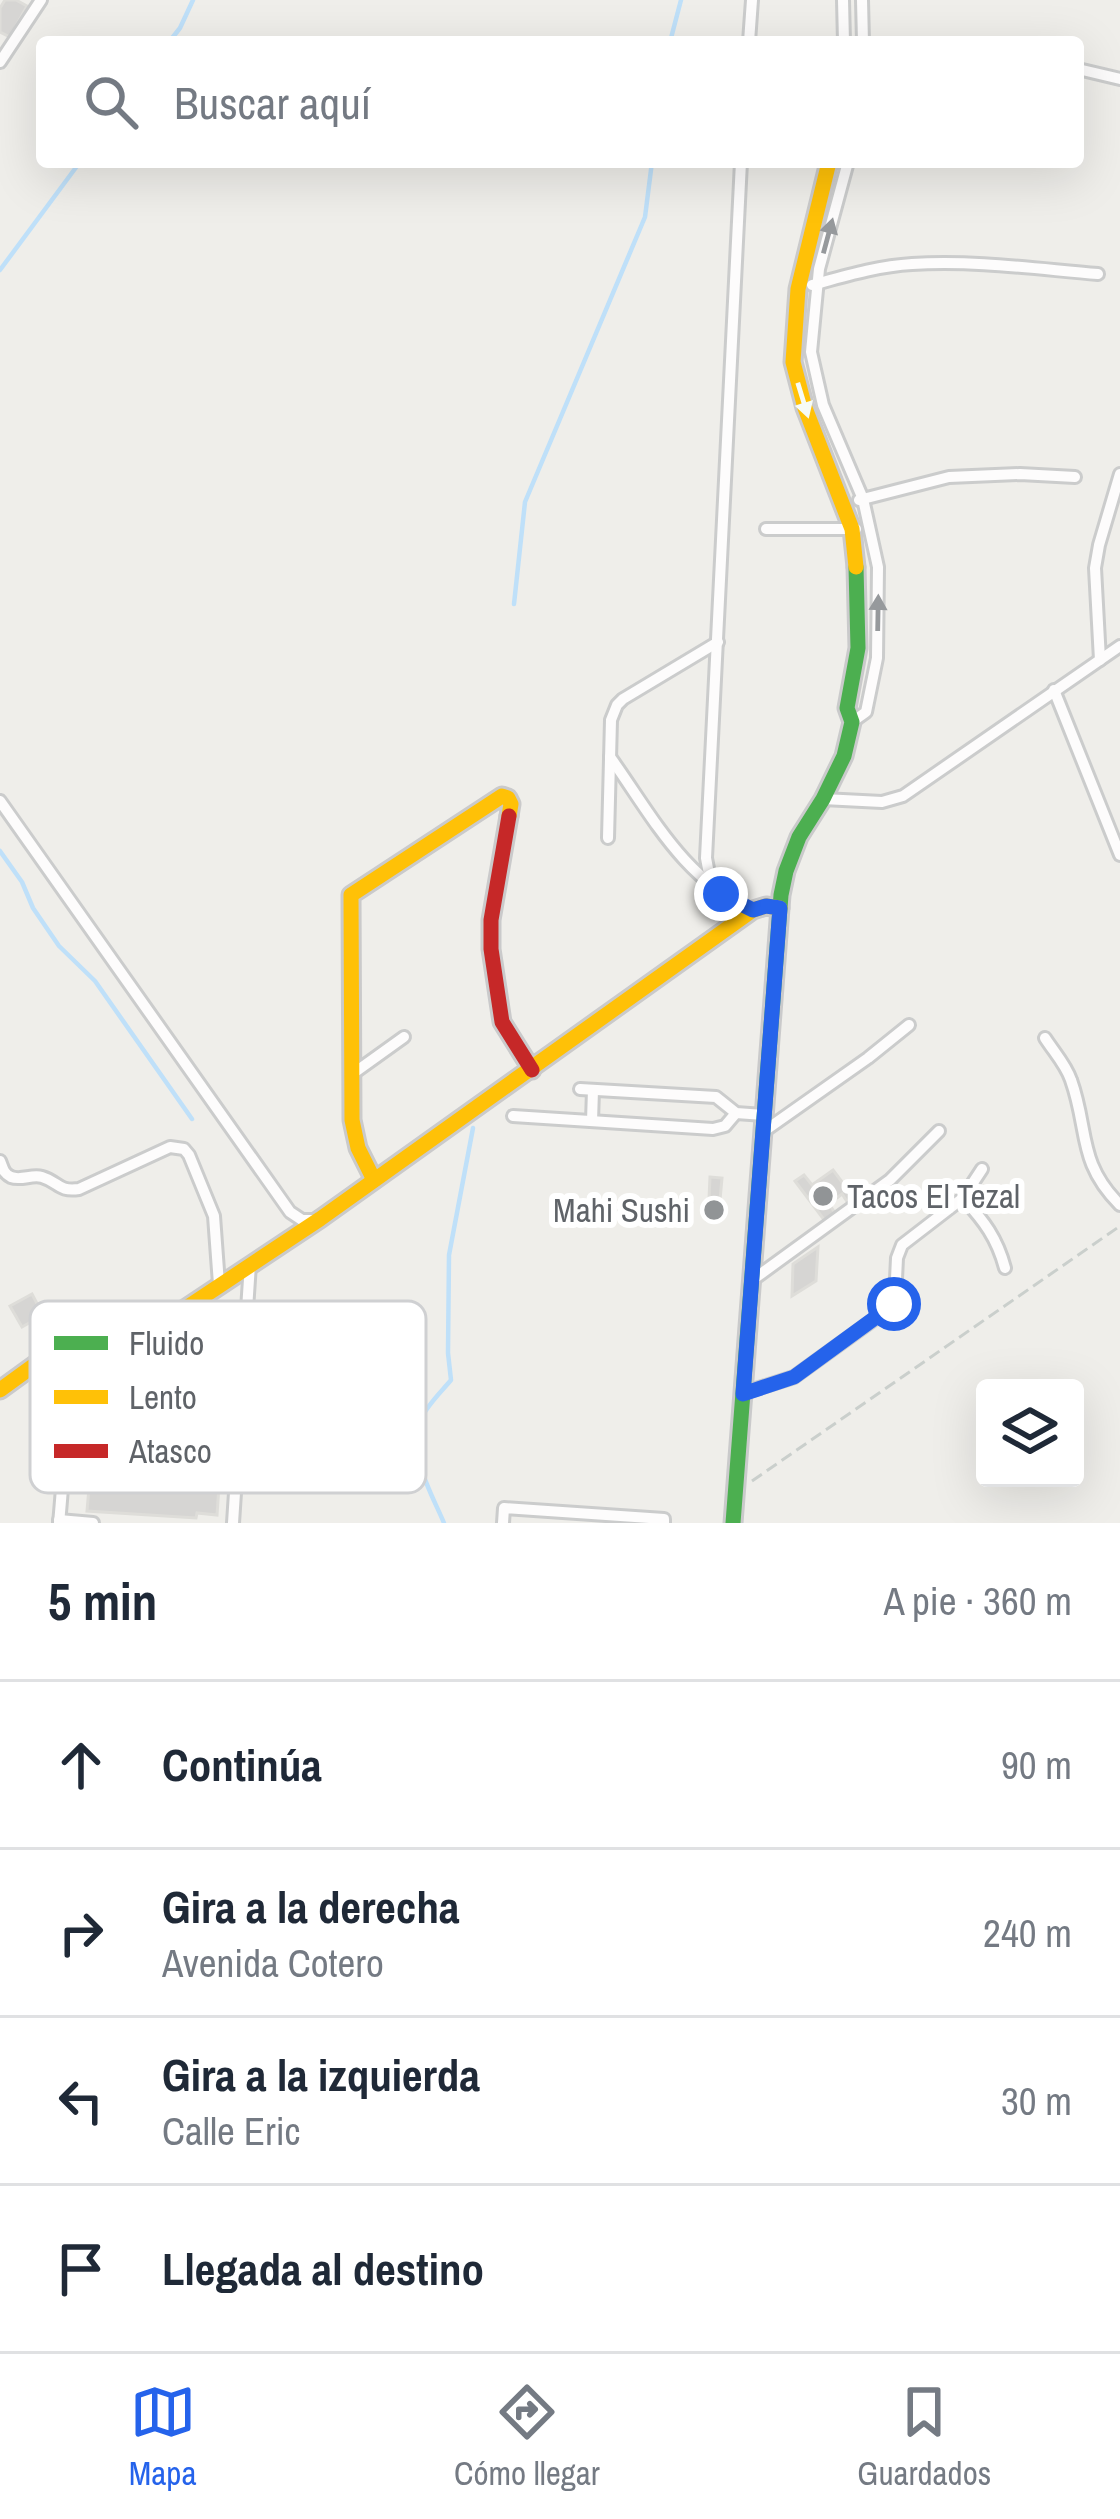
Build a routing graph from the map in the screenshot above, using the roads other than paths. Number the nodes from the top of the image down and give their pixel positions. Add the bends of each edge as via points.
1 (752, 0) edge
2 (843, 0) edge
3 (862, 0) edge
4 (34, 4) edge
5 (749, 36) edge
6 (844, 36) edge
7 (863, 36) edge
8 (0, 62) edge
9 (1084, 70) edge
10 (1120, 79) edge
11 (741, 168) edge
12 (828, 168) edge
13 (846, 168) edge
14 (1098, 274) dead end
15 (817, 283) junction
16 (798, 289) junction
17 (1120, 475) edge
18 (1075, 477) dead end
19 (863, 499) junction
20 (844, 504) junction
21 (871, 528) junction
22 (852, 529) junction
23 (766, 530) dead end
24 (718, 642) junction
25 (1120, 646) edge
26 (1100, 659) junction
27 (1054, 690) junction
28 (852, 722) junction
29 (610, 758) junction
30 (823, 800) junction
31 (0, 801) edge
32 (608, 838) dead end
33 (1120, 855) edge
34 (721, 894) junction
35 (780, 908) junction
36 (753, 910) junction
37 (909, 1025) dead end
38 (404, 1037) dead end
39 (1045, 1038) dead end
40 (532, 1070) junction
41 (351, 1075) junction
42 (736, 1113) junction
43 (513, 1117) dead end
44 (592, 1121) junction
45 (764, 1123) junction
46 (939, 1131) dead end
47 (0, 1161) edge
48 (982, 1169) dead end
49 (374, 1180) junction
50 (963, 1198) junction
51 (1120, 1205) edge
52 (320, 1219) junction
53 (250, 1264) junction
54 (1005, 1268) dead end
55 (752, 1281) junction
56 (219, 1284) junction
57 (193, 1301) edge
58 (248, 1301) edge
59 (30, 1368) edge
60 (0, 1390) edge
61 (743, 1394) junction
62 (235, 1493) edge
63 (59, 1521) edge
64 (93, 1523) edge
65 (233, 1523) edge
66 (503, 1523) edge
67 (664, 1523) edge
68 (734, 1523) edge

1 - 5 street
2 - 6 street
3 - 7 street
4 - 8 street
9 - 10 street
11 - 24 street
12 - 16 street
15 -> 13 street
14 - 15 street via 912,264
15 - 16 street
15 - 19 street via 815,373
16 -> 20 street via 794,362
17 - 26 street via 1095,568
18 - 19 street via 965,476
19 - 20 street
19 - 21 street
20 - 22 street
21 - 22 street
28 -> 21 street via 866,712 877,658
22 - 23 street
22 - 28 street via 859,614
24 - 29 street via 617,705
24 - 34 street via 706,862
25 - 26 street
26 - 27 street
27 - 30 street via 897,799
27 - 33 street
28 - 30 street
29 - 32 street
29 - 34 street via 687,865
30 - 35 street via 794,849
31 - 52 street via 290,1212
34 - 36 street
35 - 36 street
35 - 45 street
36 - 40 street
37 - 45 street
38 - 41 street
39 - 51 street via 1072,1083 1089,1162
40 - 41 street via 502,1022 490,950 511,804 502,796 351,895
40 - 49 street
41 - 49 street via 353,1134
42 - 44 street via 720,1129
42 - 44 street via 716,1097 586,1089
42 - 45 street
43 - 44 street
45 - 55 street
46 - 55 street via 890,1180
47 - 56 street via 10,1177 37,1176 66,1191 184,1149 214,1216
48 - 50 street
49 - 52 street
50 - 54 street via 989,1227
50 - 61 street via 902,1245 892,1307 794,1377
52 - 53 street
53 - 56 street
53 - 58 street
55 - 61 street
56 - 57 street
59 - 60 street
61 - 68 street
62 - 65 street
63 - 64 street
66 - 67 street via 504,1508

